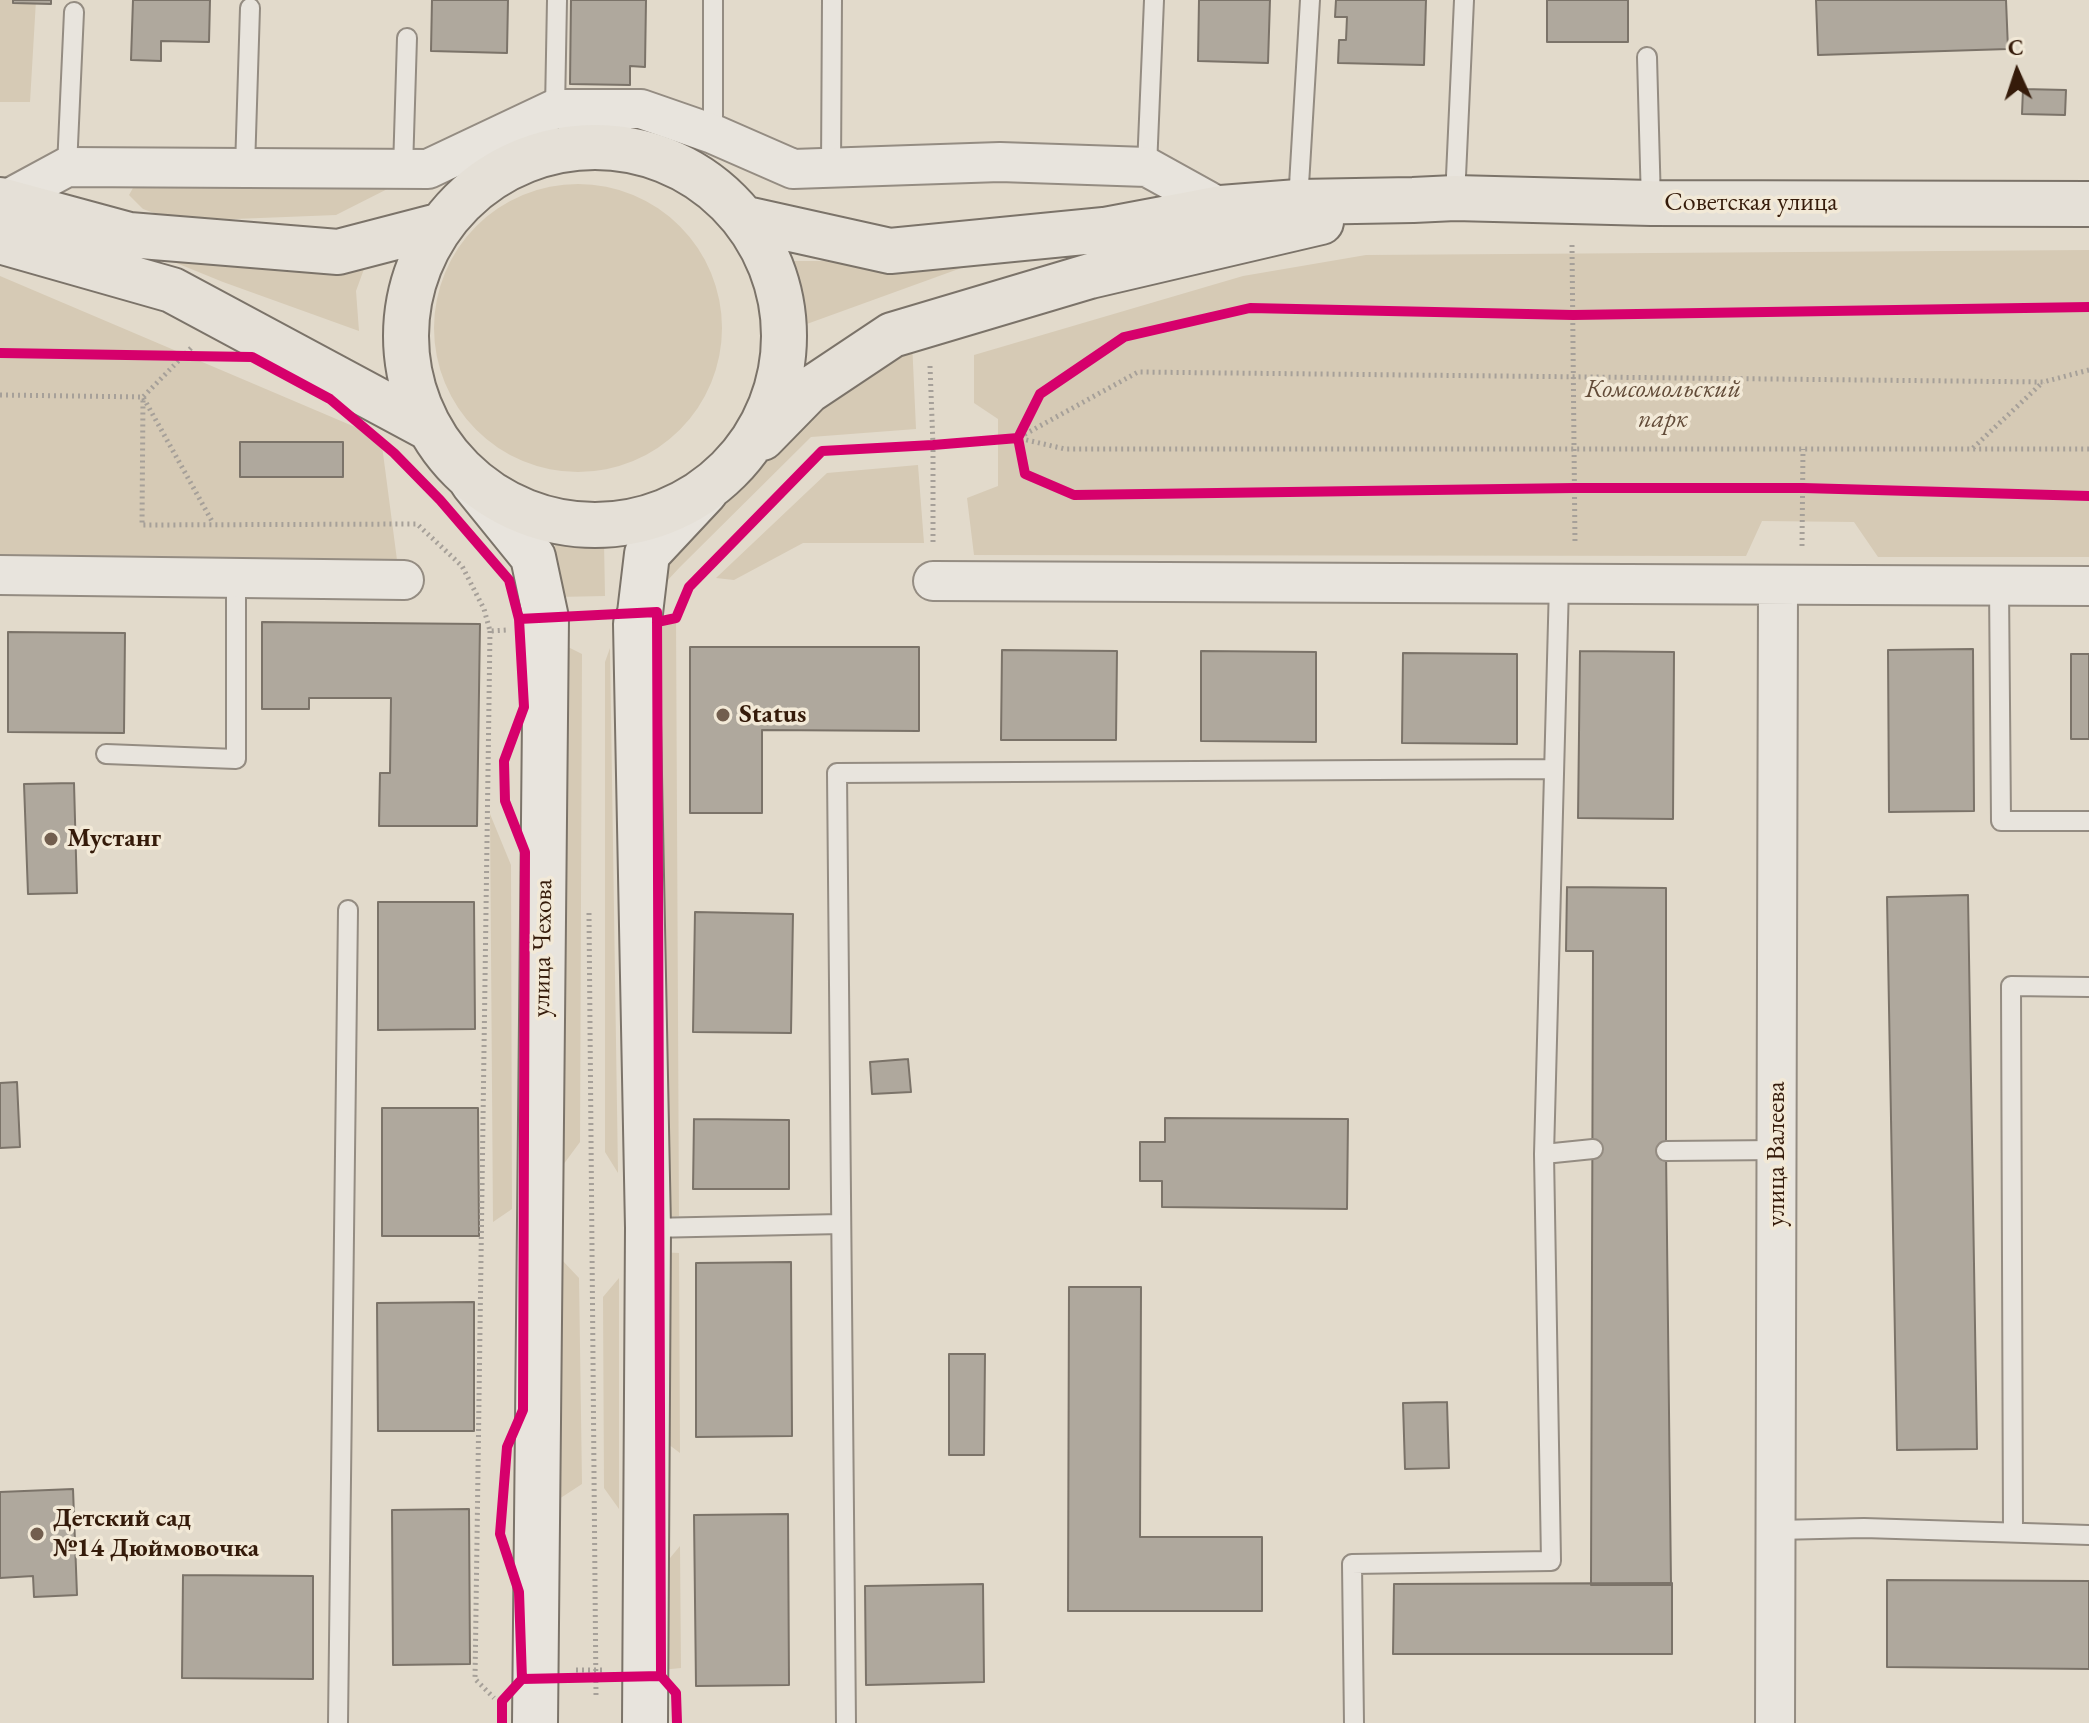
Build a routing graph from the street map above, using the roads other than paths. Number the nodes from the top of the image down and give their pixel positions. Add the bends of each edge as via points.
1 (557, 0) edge
2 (713, 0) edge
3 (832, 0) edge
4 (1154, 0) edge
5 (1310, 0) edge
6 (1464, 0) edge
7 (250, 8) dead end
8 (74, 12) dead end
9 (407, 38) dead end
10 (1647, 57) dead end
11 (555, 109) junction
12 (713, 134) junction
13 (67, 167) junction
14 (1147, 167) junction
15 (245, 168) junction
16 (831, 168) junction
17 (403, 169) junction
18 (1434, 199) junction
19 (1298, 202) junction
20 (1651, 203) junction
21 (2089, 204) edge
22 (1221, 208) junction
23 (2, 214) edge
24 (746, 219) junction
25 (438, 226) junction
26 (427, 427) junction
27 (720, 478) junction
28 (473, 483) junction
29 (1567, 570) junction
30 (1790, 572) junction
31 (0, 575) edge
32 (236, 578) junction
33 (404, 580) dead end
34 (933, 581) road end
35 (1999, 586) junction
36 (2089, 586) edge
37 (106, 754) dead end
38 (1554, 769) junction
39 (2089, 821) edge
40 (348, 910) dead end
41 (2089, 987) edge
42 (1593, 1149) dead end
43 (1777, 1150) junction
44 (1666, 1151) dead end
45 (1544, 1154) junction
46 (841, 1224) junction
47 (648, 1228) junction
48 (1776, 1530) junction
49 (2013, 1532) junction
50 (2089, 1535) edge
51 (338, 1723) edge
52 (535, 1723) edge
53 (645, 1723) edge
54 (846, 1723) edge
55 (1354, 1723) edge
56 (1775, 1723) edge

1 - 11 lane
2 - 12 lane
3 - 16 lane
4 - 14 lane
5 - 19 lane
6 - 18 lane
7 - 15 lane
8 - 13 lane
9 - 17 lane
10 - 20 lane
11 - 12 street via 641,109
11 - 17 street via 428,169
12 - 16 street via 793,169
13 - 15 street
13 - 23 street
14 - 16 street via 1000,162
14 - 22 street
15 - 17 street
18 - 19 main road
18 - 20 main road, Советская улица
18 - 27 main road via 1090,276 892,335 808,391
19 - 22 main road
20 - 21 main road, Советская улица
22 - 24 main road via 1104,230 890,251
23 - 25 main road via 129,235 338,252
23 - 26 main road via 172,290
24 - 25 main road via 696,174 630,148 575,146 499,171
24 - 27 main road via 772,264 786,335 769,413
25 - 26 main road via 413,277 404,347
26 - 28 main road
27 - 28 main road via 641,521 580,526 514,509
27 - 47 main road via 647,554 636,624
28 - 52 main road, улица Чехова via 533,557 528,622 556,1676
29 - 30 street
29 - 34 street
29 - 38 lane
30 - 35 street
30 - 43 street, улица Валеева
31 - 32 street
32 - 33 street
32 - 37 lane via 236,759
35 - 36 street
35 - 39 lane via 2001,821
38 - 45 lane
38 - 46 lane via 837,773
40 - 51 lane
41 - 49 lane via 2011,986
42 - 45 lane
43 - 44 lane
43 - 48 street, улица Валеева
45 - 55 lane via 1551,1561 1352,1564
46 - 47 lane
46 - 54 lane
47 - 53 main road via 627,1674
48 - 49 lane
48 - 56 street, улица Валеева
49 - 50 lane

